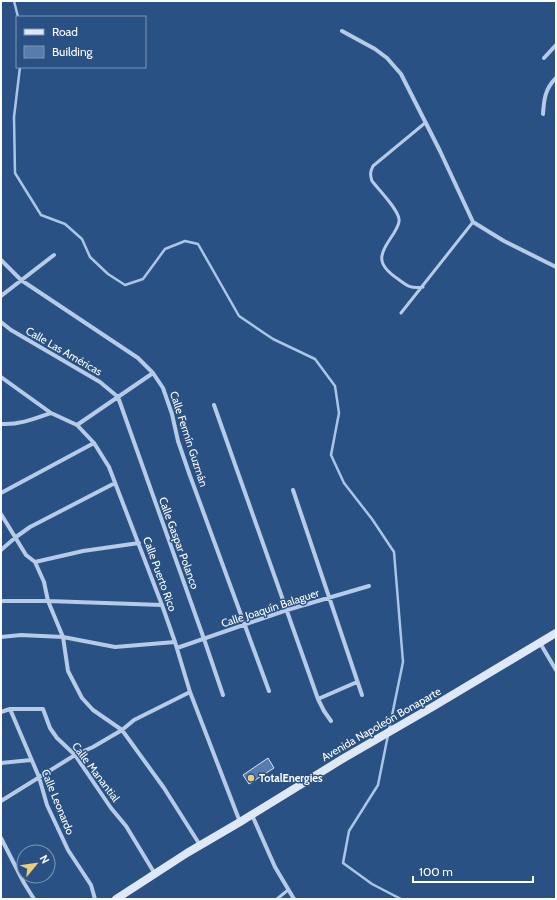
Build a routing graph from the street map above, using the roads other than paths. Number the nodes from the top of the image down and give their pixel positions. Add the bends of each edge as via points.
1 (342, 31) dead end
2 (556, 45) edge
3 (544, 58) dead end
4 (556, 78) edge
5 (543, 114) dead end
6 (425, 122) junction
7 (473, 222) junction
8 (54, 255) dead end
9 (1, 260) edge
10 (556, 267) edge
11 (21, 280) junction
12 (423, 286) junction
13 (1, 296) edge
14 (402, 314) dead end
15 (1, 322) edge
16 (153, 373) junction
17 (1, 377) edge
18 (118, 397) junction
19 (214, 406) dead end
20 (51, 413) junction
21 (1, 424) edge
22 (77, 426) junction
23 (94, 443) junction
24 (115, 483) junction
25 (293, 490) dead end
26 (1, 493) edge
27 (1, 514) edge
28 (16, 537) junction
29 (139, 542) junction
30 (1, 550) edge
31 (35, 562) junction
32 (369, 586) dead end
33 (329, 599) junction
34 (1, 601) edge
35 (48, 601) junction
36 (162, 605) junction
37 (287, 610) junction
38 (245, 625) junction
39 (556, 633) edge
40 (1, 637) edge
41 (63, 637) junction
42 (204, 639) junction
43 (175, 642) junction
44 (540, 643) junction
45 (177, 648) junction
46 (556, 670) edge
47 (358, 682) junction
48 (269, 691) dead end
49 (190, 692) junction
50 (223, 695) dead end
51 (362, 695) dead end
52 (318, 699) junction
53 (10, 709) junction
54 (1, 712) edge
55 (331, 721) dead end
56 (122, 730) junction
57 (75, 755) junction
58 (31, 760) junction
59 (1, 763) edge
60 (39, 777) junction
61 (1, 801) edge
62 (252, 815) junction
63 (240, 822) junction
64 (1, 838) edge
65 (200, 846) junction
66 (155, 874) junction
67 (288, 890) junction
68 (34, 899) edge
69 (95, 899) edge
70 (116, 899) edge
71 (277, 899) edge
72 (294, 899) edge

1 - 6 street via 387,58 401,74
2 - 3 street
4 - 5 street via 544,96
6 - 7 street
6 - 12 lane via 370,171 372,182 398,213 399,220 381,257 383,265 388,272 408,286
7 - 10 street
7 - 12 lane
8 - 11 street
9 - 11 street, Calle Fermín Guzmán
11 - 13 street
11 - 16 street, Calle Fermín Guzmán via 138,358
12 - 14 lane
15 - 18 street, Calle Las Américas via 100,382
16 - 18 street
16 - 38 street, Calle Fermín Guzmán via 163,388 178,441
17 - 20 street, Calle Puerto Rico
18 - 22 street
18 - 42 street, Calle Gaspar Polanco
19 - 37 street
20 - 21 street via 13,425
20 - 22 street, Calle Puerto Rico
22 - 23 street, Calle Puerto Rico
23 - 24 street, Calle Puerto Rico via 109,467
23 - 26 street
24 - 28 street via 30,527
24 - 29 street, Calle Puerto Rico
25 - 33 street
27 - 28 street
28 - 30 street
28 - 31 street via 26,555
29 - 31 street
29 - 36 street, Calle Puerto Rico
31 - 35 street via 44,582
32 - 33 street, Calle Joaquín Balaguer
33 - 37 street, Calle Joaquín Balaguer
33 - 47 street
34 - 35 street
35 - 36 street
35 - 41 street
36 - 43 street, Calle Puerto Rico
37 - 38 street, Calle Joaquín Balaguer
37 - 52 street
38 - 42 street, Calle Joaquín Balaguer
38 - 48 street, Calle Fermín Guzmán
39 - 44 main road, Avenida Napoleón Bonaparte
40 - 41 street
41 - 43 street via 115,647
41 - 56 street via 68,671 82,698 93,710
42 - 45 street, Calle Joaquín Balaguer
42 - 50 street, Calle Gaspar Polanco
43 - 45 street, Calle Puerto Rico
44 - 46 street
44 - 62 main road, Avenida Napoleón Bonaparte
45 - 49 street, Calle Puerto Rico
47 - 51 street
47 - 52 street
49 - 56 street via 134,720
49 - 63 street, Calle Puerto Rico
52 - 55 street
53 - 54 street
53 - 57 street, Calle Manantial via 43,709 50,728
53 - 58 street, Calle Leonardo
56 - 57 street via 93,748
56 - 65 street via 164,788
57 - 60 street
57 - 66 street, Calle Manantial via 126,826
58 - 59 street
58 - 60 street, Calle Leonardo
60 - 61 street
60 - 69 street, Calle Leonardo via 47,805 68,850 91,885
62 - 63 main road, Avenida Napoleón Bonaparte
62 - 67 street
63 - 65 main road, Avenida Napoleón Bonaparte
64 - 68 street
65 - 66 main road, Avenida Napoleón Bonaparte
66 - 70 main road, Avenida Napoleón Bonaparte
67 - 71 lane
67 - 72 street

